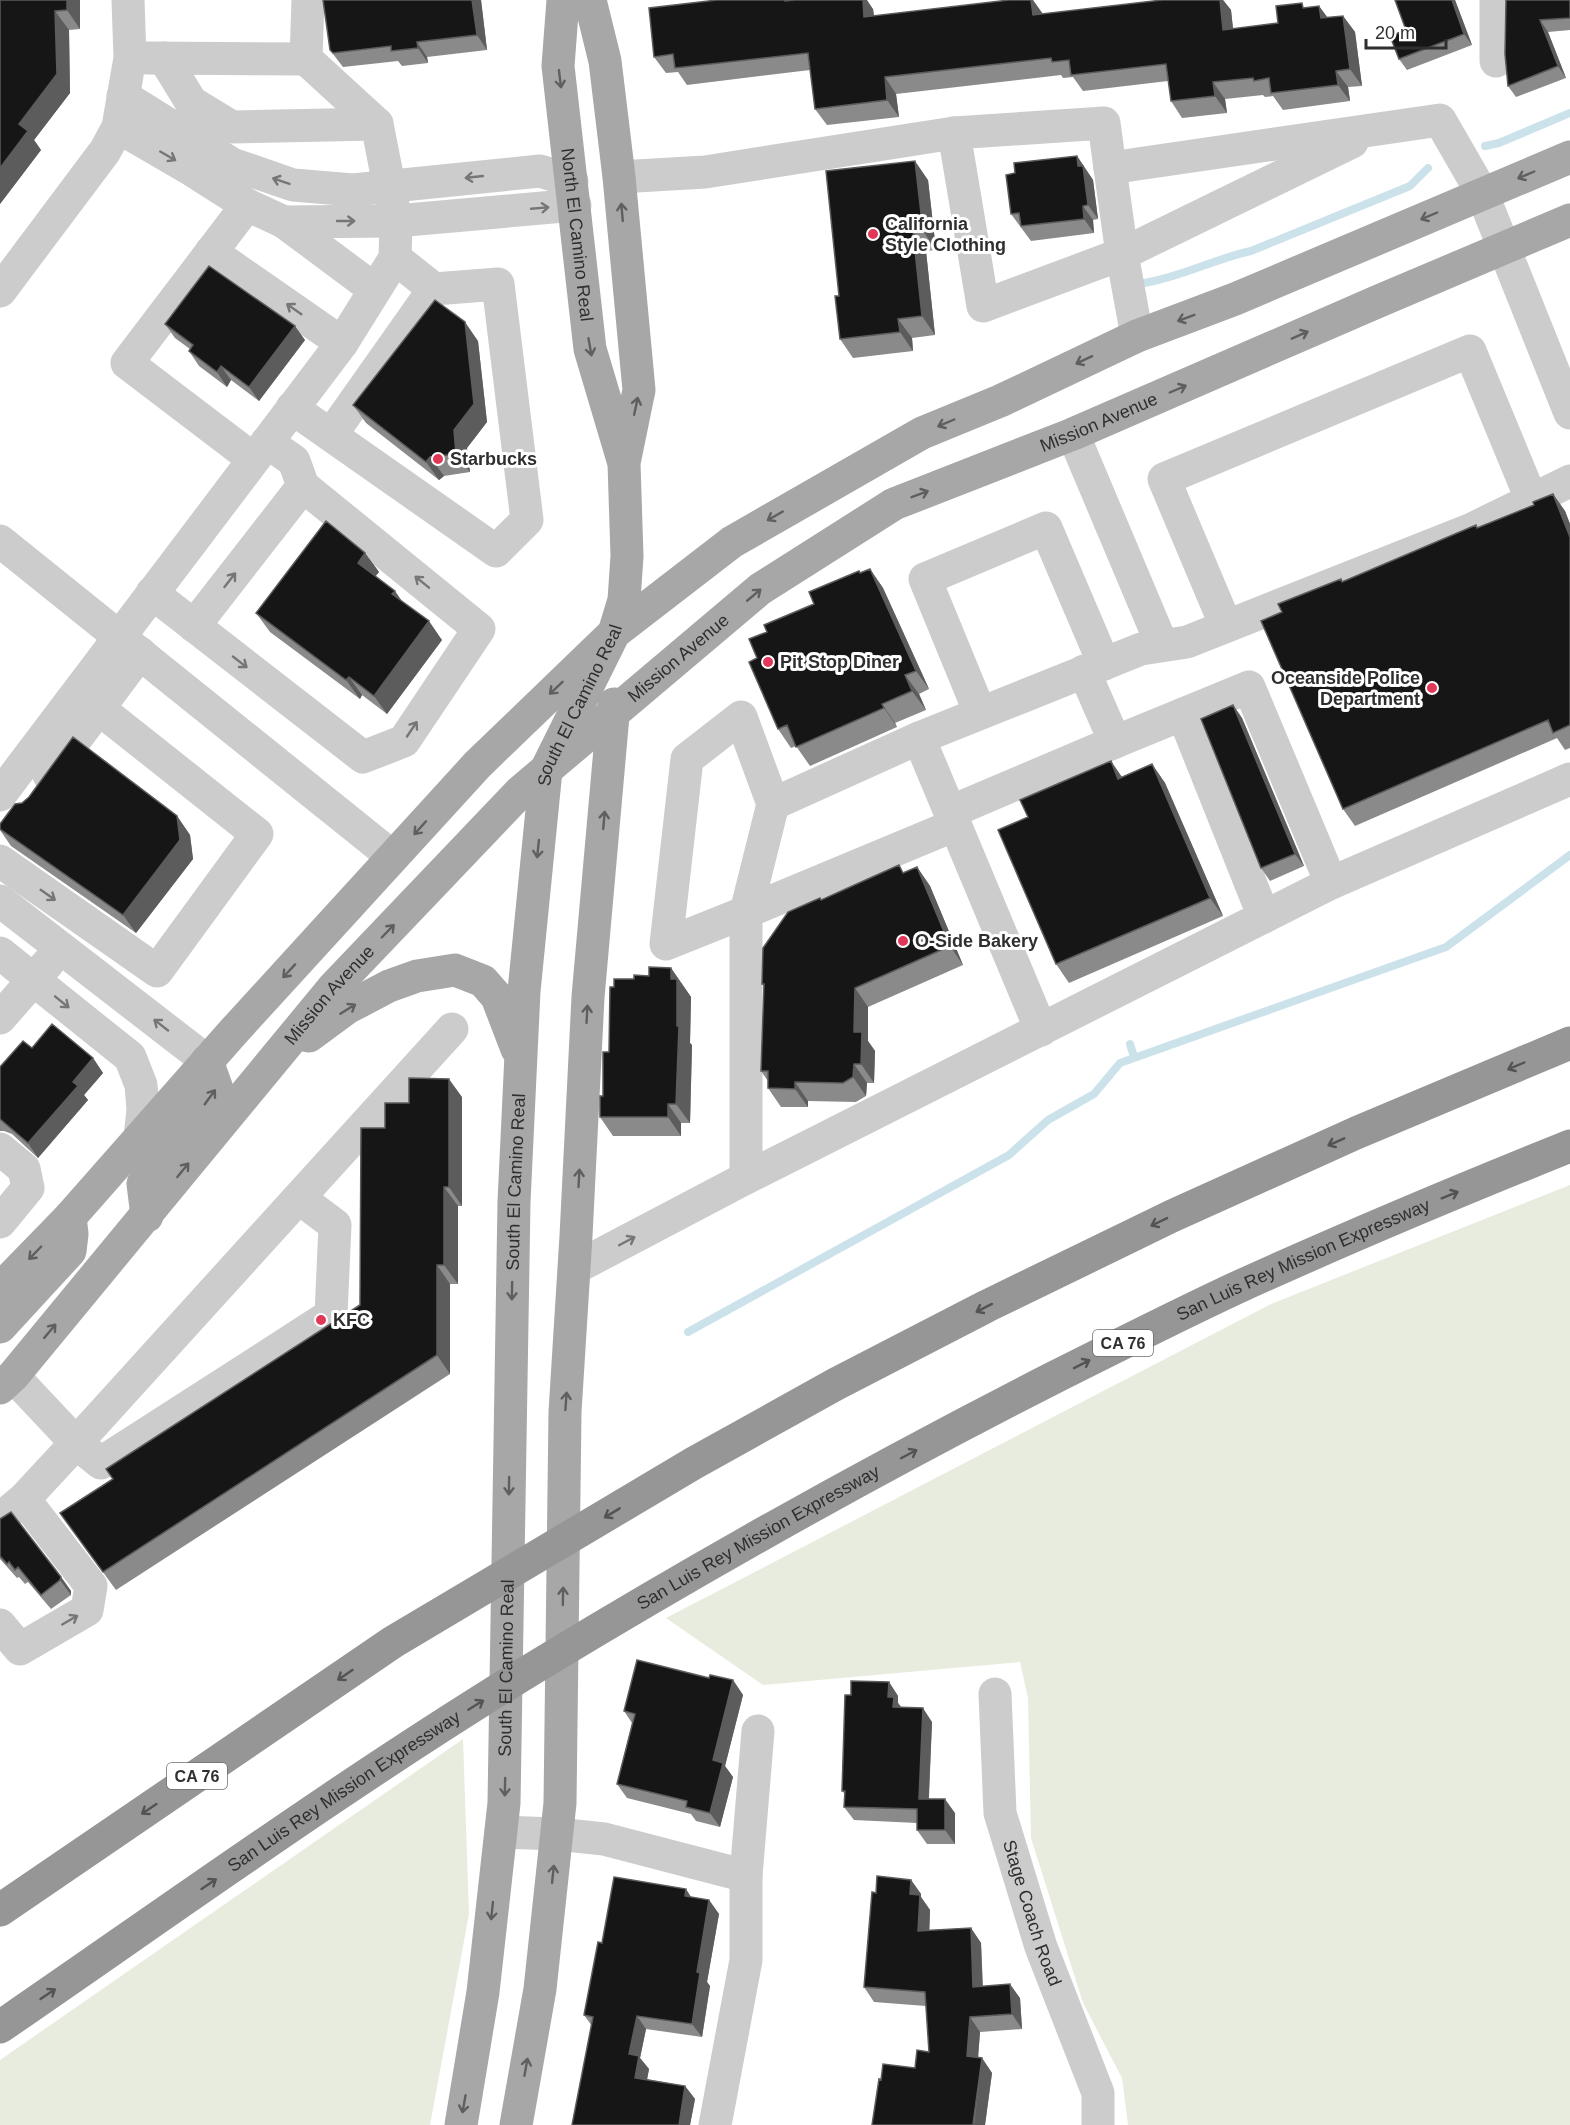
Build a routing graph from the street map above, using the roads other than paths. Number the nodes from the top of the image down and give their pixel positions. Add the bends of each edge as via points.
1 (128, 0) edge
2 (308, 0) edge
3 (565, 0) edge
4 (590, 0) edge
5 (1496, 0) edge
6 (130, 58) junction
7 (164, 58) junction
8 (306, 59) junction
9 (1496, 61) dead end
10 (121, 111) junction
11 (377, 124) junction
12 (1382, 128) junction
13 (954, 133) junction
14 (1570, 157) edge
15 (1110, 168) junction
16 (619, 177) junction
17 (389, 186) junction
18 (574, 193) junction
19 (1482, 193) junction
20 (247, 205) junction
21 (1570, 220) edge
22 (396, 221) junction
23 (284, 222) junction
24 (1505, 248) junction
25 (211, 252) junction
26 (1122, 254) junction
27 (395, 258) junction
28 (374, 289) junction
29 (434, 289) junction
30 (0, 291) edge
31 (1137, 336) junction
32 (342, 343) junction
33 (636, 362) junction
34 (292, 408) junction
35 (1570, 413) edge
36 (1073, 434) junction
37 (331, 435) junction
38 (260, 451) junction
39 (624, 463) junction
40 (1570, 481) edge
41 (303, 486) junction
42 (1532, 501) junction
43 (0, 541) edge
44 (152, 593) junction
45 (194, 626) junction
46 (1226, 626) junction
47 (614, 633) junction
48 (130, 645) junction
49 (1162, 645) junction
50 (1094, 667) junction
51 (98, 708) junction
52 (980, 713) junction
53 (1183, 714) junction
54 (614, 715) junction
55 (919, 738) junction
56 (1115, 742) junction
57 (546, 770) junction
58 (1570, 779) edge
59 (3, 792) edge
60 (773, 804) junction
61 (953, 819) junction
62 (393, 857) junction
63 (0, 861) edge
64 (1331, 883) junction
65 (0, 901) edge
66 (746, 912) junction
67 (1264, 917) junction
68 (61, 947) junction
69 (0, 953) edge
70 (34, 980) junction
71 (0, 1018) edge
72 (452, 1029) dead end
73 (1041, 1030) junction
74 (1570, 1043) edge
75 (521, 1058) junction
76 (207, 1061) junction
77 (267, 1068) junction
78 (140, 1137) junction
79 (1570, 1146) edge
80 (0, 1149) edge
81 (746, 1178) junction
82 (299, 1198) junction
83 (147, 1216) junction
84 (70, 1217) junction
85 (0, 1222) edge
86 (575, 1268) junction
87 (0, 1289) edge
88 (0, 1327) edge
89 (4, 1376) edge
90 (76, 1443) junction
91 (12, 1509) edge
92 (10, 1637) edge
93 (995, 1694) dead end
94 (758, 1731) dead end
95 (501, 1832) junction
96 (557, 1834) junction
97 (746, 1876) junction
98 (0, 1910) edge
99 (0, 2027) edge
100 (461, 2125) edge
101 (516, 2125) edge
102 (715, 2125) edge
103 (1098, 2125) edge

1 - 6 street
2 - 8 street
3 - 16 main road via 575,22 583,89 602,148
3 -> 18 main road, North El Camino Real via 558,66
4 - 16 main road, North El Camino Real via 605,61
5 - 9 street
6 - 7 street
6 - 10 street
7 - 8 street
7 - 11 street via 191,102 232,127
8 - 11 street
17 -> 10 street via 353,190 293,185 232,164
10 -> 20 street via 192,170
10 - 30 street via 105,151
11 - 17 street
12 - 15 street
12 - 19 street via 1440,120
12 - 26 street
13 - 15 street via 1104,123
13 - 16 street via 705,172
13 - 26 street via 983,306
14 -> 19 main road
15 - 26 street
33 -> 16 main road, North El Camino Real
18 -> 17 street via 540,171
17 - 22 street
22 -> 18 street
18 - 33 main road via 588,187 616,326
18 -> 39 main road, North El Camino Real via 590,349
19 - 24 street
19 -> 31 main road via 1235,299
20 - 23 street
20 - 25 street
21 - 24 main road, Mission Avenue
23 -> 22 street
22 - 27 street
23 - 28 street
24 - 35 street
36 -> 24 main road, Mission Avenue
32 -> 25 street
25 - 38 street via 127,363
26 - 31 street
27 - 28 street
27 - 29 street
28 - 32 street
29 - 37 street
29 - 37 street via 498,284 527,520 496,551
31 -> 47 main road via 922,433 832,483 732,542
32 - 34 street
39 -> 33 main road, North El Camino Real via 639,390
34 - 37 street
34 - 38 street
36 - 49 street
54 -> 36 main road, Mission Avenue via 760,590 894,504
38 - 41 street via 294,461
38 - 44 street
39 - 47 main road, North El Camino Real via 627,568 624,600
40 - 42 street
45 -> 41 street
45 -> 41 street via 363,757 404,741 479,629
42 - 46 street via 1472,529
42 - 46 street via 1470,351 1164,479
43 - 48 street
44 - 45 street
44 - 48 street
46 - 49 street via 1187,642
47 - 54 main road, South El Camino Real
47 - 57 main road, South El Camino Real
47 -> 62 main road via 477,765
48 - 51 street
48 - 59 street
48 - 62 street
49 - 50 street
50 - 52 street
50 - 52 street via 1046,528 924,579
50 - 56 street
51 - 59 street via 27,805
63 -> 51 street via 157,971 257,834
52 - 55 street
53 - 56 street
53 - 64 street via 1249,687
53 - 67 street
54 - 57 main road, Mission Avenue
86 -> 54 main road, South El Camino Real via 588,997
55 - 60 street
55 - 61 street
56 - 61 street
57 -> 75 main road, South El Camino Real
77 -> 57 main road, Mission Avenue via 333,988 521,791
58 - 64 street
60 - 66 street
60 - 66 street via 741,717 687,759 666,944
61 - 66 street
61 - 73 street
62 -> 76 main road
64 - 67 street
65 - 68 street
66 - 81 street
67 - 73 street
68 - 70 street
76 -> 68 street
69 - 70 street
70 - 71 street
70 -> 78 street via 130,1057 141,1085
72 - 82 street
73 - 81 street
74 -> 98 highway, CA 76 via 1172,1216 836,1384 393,1642
77 -> 75 main road via 347,1008 389,986 417,976 455,970 483,981 497,998
75 -> 95 main road, South El Camino Real via 514,1202
76 - 78 main road
83 -> 76 main road via 143,1184 217,1089
83 -> 77 main road, Mission Avenue
78 - 84 main road
99 -> 79 highway, San Luis Rey Mission Expressway / CA 76 via 391,1759 538,1665 839,1491 1213,1299
80 - 85 street via 24,1169 28,1188
86 -> 81 street
82 - 90 street
82 - 90 street via 335,1225 331,1315 101,1463
89 -> 83 main road, Mission Avenue
84 -> 87 main road
84 - 88 main road via 70,1251
96 -> 86 main road, South El Camino Real via 565,1412
89 - 90 street
90 - 91 street
92 -> 91 street via 87,1610 91,1586
93 - 103 street, Stage Coach Road via 1000,1813 1041,1947 1098,2093
94 - 97 street
95 - 96 street
95 -> 100 main road, South El Camino Real via 483,1992
96 - 97 street via 604,1839
101 -> 96 main road, South El Camino Real via 540,1989
97 - 102 street via 746,1960

